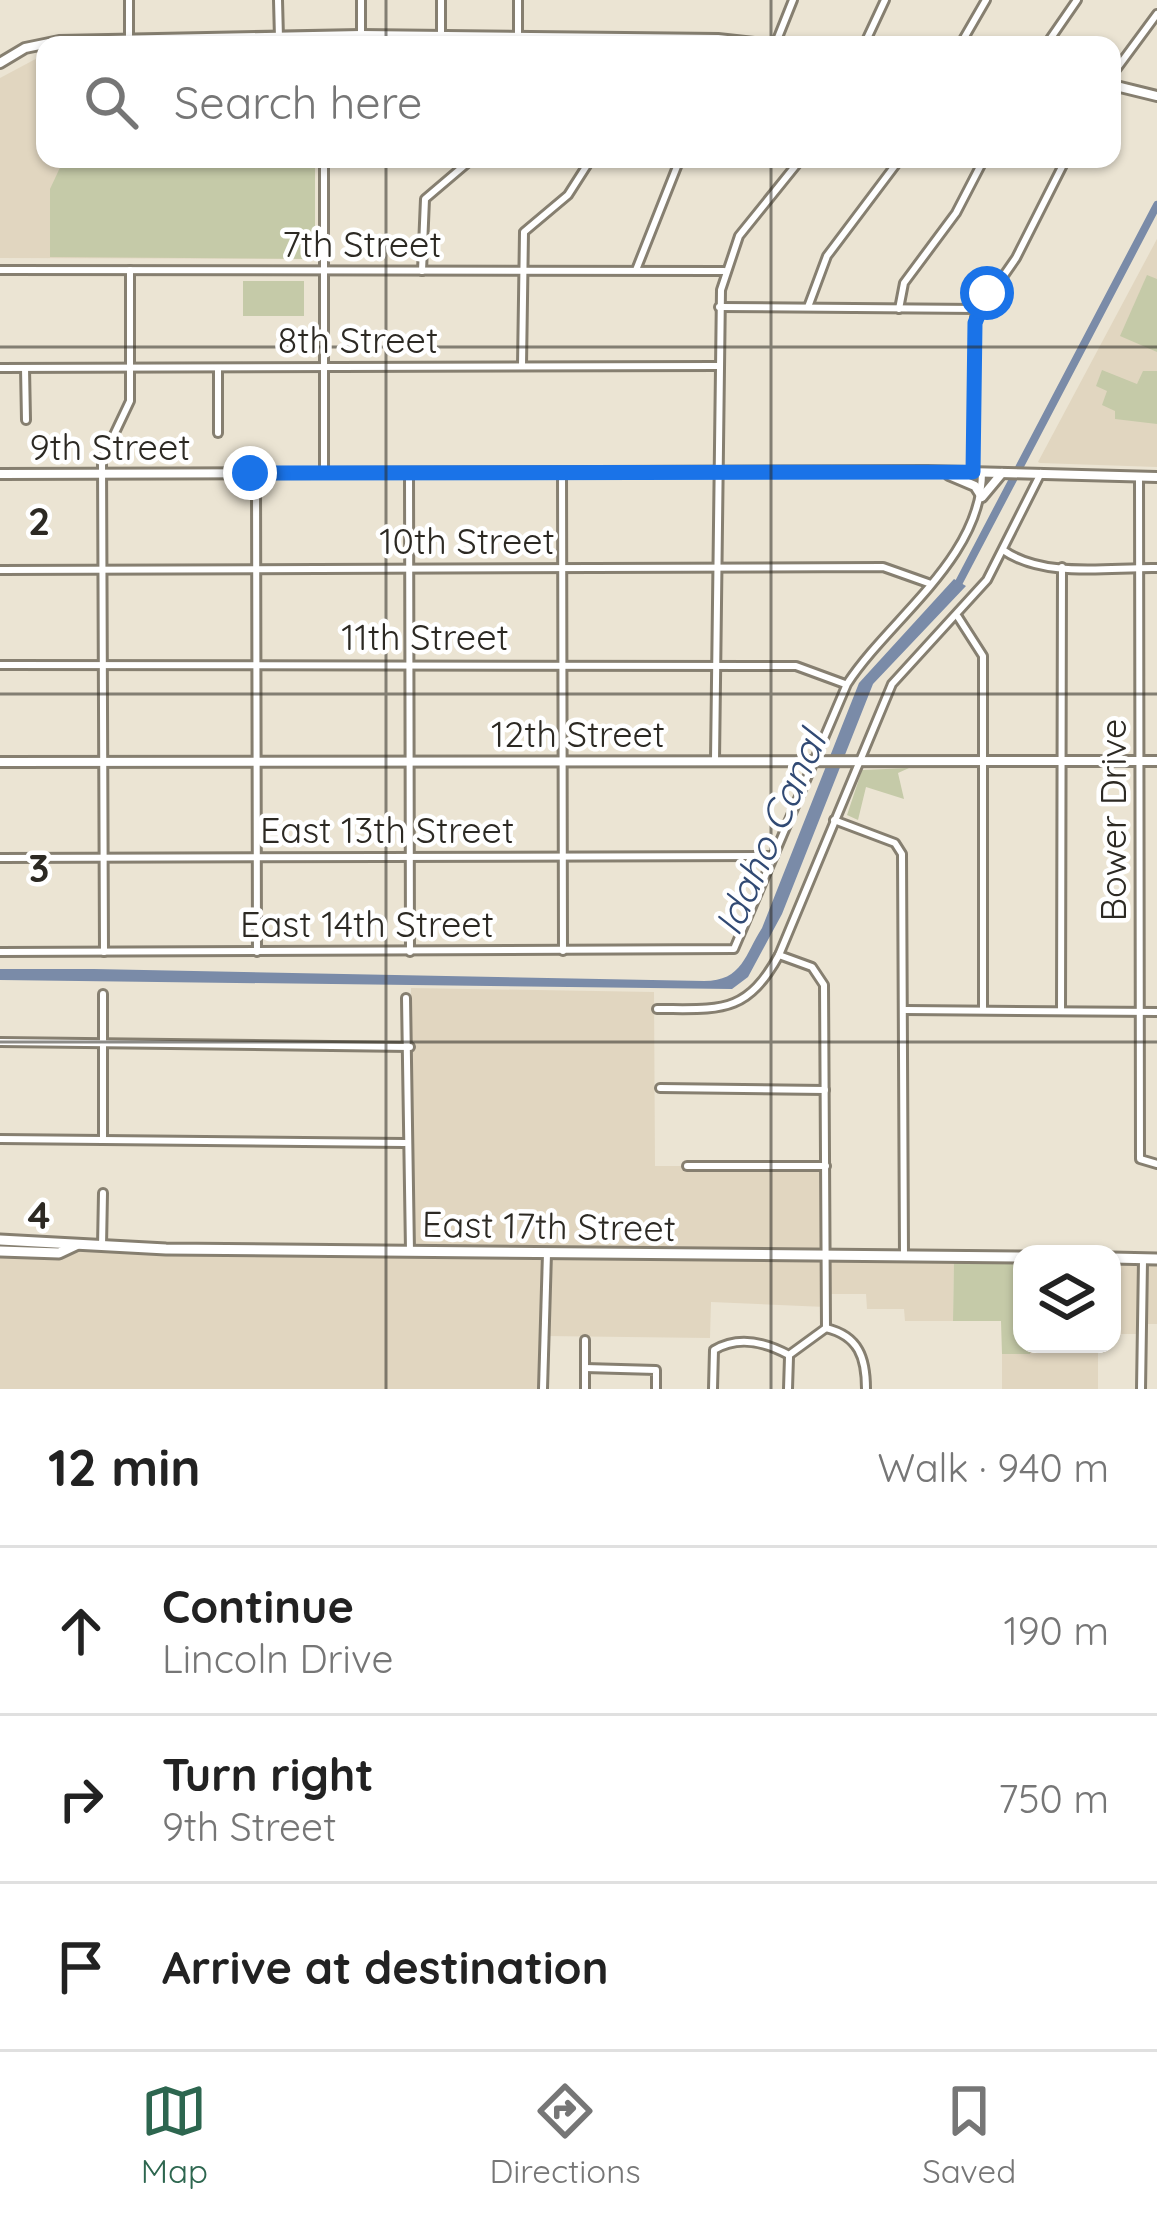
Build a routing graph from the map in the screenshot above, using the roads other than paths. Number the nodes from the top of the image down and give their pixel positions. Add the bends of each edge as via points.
1 (129, 0) edge
2 (278, 0) edge
3 (361, 0) edge
4 (441, 0) edge
5 (518, 0) edge
6 (793, 0) edge
7 (885, 0) edge
8 (986, 0) edge
9 (1077, 0) edge
10 (1157, 14) edge
11 (361, 35) junction
12 (129, 36) edge
13 (279, 36) edge
14 (354, 36) edge
15 (401, 36) edge
16 (441, 36) edge
17 (518, 36) edge
18 (778, 36) edge
19 (868, 36) edge
20 (965, 36) edge
21 (1052, 36) edge
22 (36, 47) edge
23 (0, 63) edge
24 (1121, 63) edge
25 (1121, 87) edge
26 (1157, 96) edge
27 (324, 168) edge
28 (460, 168) edge
29 (585, 168) edge
30 (676, 168) edge
31 (793, 168) edge
32 (893, 168) edge
33 (979, 168) edge
34 (1061, 168) edge
35 (0, 270) edge
36 (130, 270) junction
37 (522, 270) junction
38 (636, 270) junction
39 (324, 271) junction
40 (422, 271) junction
41 (724, 271) junction
42 (719, 307) junction
43 (808, 307) junction
44 (899, 308) junction
45 (978, 309) junction
46 (522, 366) junction
47 (717, 366) junction
48 (0, 368) edge
49 (25, 368) junction
50 (130, 368) junction
51 (218, 368) junction
52 (324, 368) junction
53 (26, 420) dead end
54 (218, 433) dead end
55 (716, 471) junction
56 (562, 472) junction
57 (941, 472) junction
58 (978, 472) junction
59 (1003, 472) junction
60 (103, 473) junction
61 (256, 473) junction
62 (325, 473) junction
63 (409, 473) junction
64 (1041, 473) junction
65 (0, 474) edge
66 (1139, 477) junction
67 (1157, 477) edge
68 (982, 497) junction
69 (1003, 550) junction
70 (563, 567) junction
71 (715, 567) junction
72 (1062, 567) junction
73 (1140, 567) junction
74 (410, 568) junction
75 (1157, 568) edge
76 (256, 569) junction
77 (0, 570) edge
78 (102, 571) junction
79 (931, 584) junction
80 (958, 617) junction
81 (102, 664) junction
82 (255, 664) junction
83 (409, 664) junction
84 (562, 664) junction
85 (0, 665) edge
86 (715, 666) junction
87 (847, 684) junction
88 (716, 760) junction
89 (819, 760) junction
90 (257, 761) junction
91 (410, 761) junction
92 (563, 761) junction
93 (858, 761) junction
94 (982, 761) junction
95 (1060, 761) junction
96 (1138, 761) junction
97 (1157, 761) edge
98 (0, 762) edge
99 (102, 762) junction
100 (834, 820) junction
101 (563, 856) junction
102 (774, 856) junction
103 (103, 857) junction
104 (0, 858) edge
105 (256, 858) junction
106 (409, 858) junction
107 (563, 951) junction
108 (0, 952) edge
109 (104, 952) junction
110 (257, 952) junction
111 (410, 952) junction
112 (779, 955) junction
113 (103, 994) dead end
114 (406, 998) dead end
115 (657, 1009) dead end
116 (906, 1010) junction
117 (983, 1010) junction
118 (1061, 1010) junction
119 (1140, 1012) junction
120 (1157, 1012) edge
121 (0, 1042) edge
122 (103, 1043) junction
123 (410, 1047) junction
124 (660, 1088) dead end
125 (824, 1090) junction
126 (0, 1139) edge
127 (103, 1140) junction
128 (405, 1143) junction
129 (1157, 1164) edge
130 (687, 1166) dead end
131 (826, 1166) junction
132 (103, 1193) dead end
133 (0, 1240) edge
134 (76, 1245) junction
135 (102, 1246) junction
136 (0, 1251) edge
137 (410, 1251) junction
138 (547, 1252) junction
139 (825, 1255) junction
140 (904, 1256) junction
141 (1013, 1257) edge
142 (1121, 1258) edge
143 (1143, 1258) junction
144 (1157, 1258) edge
145 (826, 1328) junction
146 (585, 1340) dead end
147 (789, 1355) junction
148 (585, 1368) junction
149 (543, 1389) edge
150 (585, 1389) edge
151 (656, 1389) edge
152 (713, 1389) edge
153 (788, 1389) edge
154 (866, 1389) edge
155 (1141, 1389) edge

1 - 12 street
2 - 13 street
3 - 11 street
4 - 16 street
5 - 17 street
6 - 18 street
7 - 19 street
8 - 20 street
9 - 21 street
10 - 24 street
11 - 14 street
11 - 15 street
22 - 23 street
25 - 26 street
27 - 39 street
28 - 40 street via 425,199
29 - 37 street via 568,195 524,232
30 - 38 street
31 - 41 street via 758,208
32 - 43 street via 827,256
33 - 44 street via 904,283
34 - 45 street via 1016,258
35 - 36 street, 7th Street
36 - 39 street, 7th Street
36 - 50 street
37 - 38 street, 7th Street
37 - 40 street, 7th Street
37 - 46 street
38 - 41 street, 7th Street
39 - 40 street, 7th Street
39 - 52 street
41 - 42 street
42 - 43 street
42 - 47 street
43 - 44 street
44 - 45 street
45 - 58 street
46 - 47 street, 8th Street
46 - 52 street, 8th Street
47 - 55 street
48 - 49 street, 8th Street
49 - 50 street, 8th Street
49 - 53 street
50 - 51 street, 8th Street
50 - 60 street via 130,401 104,451
51 - 52 street, 8th Street
51 - 54 street
52 - 62 street
55 - 56 street, 9th Street
55 - 57 street, 9th Street
55 - 71 street
56 - 63 street, 9th Street
56 - 70 street
57 - 58 street, 9th Street
57 - 68 street
58 - 59 street, 9th Street
58 - 68 street
59 - 64 street, 9th Street
59 - 68 street
60 - 61 street, 9th Street
60 - 65 street, 9th Street
60 - 78 street
61 - 62 street, 9th Street
61 - 76 street
62 - 63 street, 9th Street
63 - 74 street
64 - 66 street, 9th Street
64 - 69 street
66 - 67 street, 9th Street
66 - 73 street, Bower Drive
68 - 79 street
69 - 72 street via 1019,562
69 - 80 street
70 - 71 street, 10th Street
70 - 74 street, 10th Street
70 - 84 street
71 - 79 street, 10th Street via 883,568
71 - 86 street
72 - 73 street
72 - 95 street
73 - 75 street
73 - 96 street, Bower Drive
74 - 76 street, 10th Street
74 - 83 street
76 - 78 street, 10th Street
76 - 82 street
77 - 78 street, 10th Street
78 - 81 street
79 - 87 street
80 - 93 street via 898,674
80 - 94 street via 983,656
81 - 82 street, 11th Street
81 - 85 street, 11th Street
81 - 99 street
82 - 83 street, 11th Street
82 - 90 street
83 - 84 street, 11th Street
83 - 91 street
84 - 86 street, 11th Street
84 - 92 street
86 - 87 street, 11th Street via 796,666
86 - 88 street
87 - 89 street
88 - 89 street, 12th Street
88 - 92 street, 12th Street
89 - 93 street, 12th Street
89 - 102 street
90 - 91 street, 12th Street
90 - 99 street, 12th Street
90 - 105 street
91 - 92 street, 12th Street
91 - 106 street
92 - 101 street
93 - 94 street, 12th Street
93 - 100 street
94 - 95 street, 12th Street
94 - 117 street
95 - 96 street, 12th Street
95 - 118 street
96 - 97 street, 12th Street
96 - 119 street, Bower Drive
98 - 99 street, 12th Street
99 - 103 street
100 - 112 street
100 - 116 street via 895,843 902,854
101 - 102 street, East 13th Street
101 - 106 street, East 13th Street
101 - 107 street
102 - 107 street, East 14th Street via 734,949
103 - 104 street, East 13th Street
103 - 105 street, East 13th Street
103 - 109 street
105 - 106 street, East 13th Street
105 - 110 street
106 - 111 street
107 - 111 street, East 14th Street
108 - 109 street, East 14th Street
109 - 110 street, East 14th Street
110 - 111 street, East 14th Street
112 - 115 street via 741,1001
112 - 125 street via 821,975
113 - 122 street
114 - 123 street
116 - 117 street
116 - 140 street
117 - 118 street
118 - 119 street
119 - 120 street
119 - 129 street, Bower Drive via 1143,1163
121 - 122 street
122 - 123 street
122 - 127 street
123 - 128 street
124 - 125 street
125 - 131 street
126 - 127 street
127 - 128 street
128 - 137 street
130 - 131 street
131 - 139 street
132 - 135 street
133 - 134 main road, East 17th Street
134 - 135 main road, East 17th Street
134 - 136 main road, East 17th Street
135 - 137 main road, East 17th Street
137 - 138 main road, East 17th Street
138 - 139 main road, East 17th Street
138 - 149 street
139 - 140 main road, East 17th Street
139 - 145 street
140 - 141 main road, East 17th Street
142 - 143 main road
143 - 144 main road
143 - 155 street
145 - 147 street
145 - 154 street via 860,1350
146 - 148 street
147 - 152 street via 731,1342 715,1350
147 - 153 street
148 - 150 street
148 - 151 street via 656,1370

